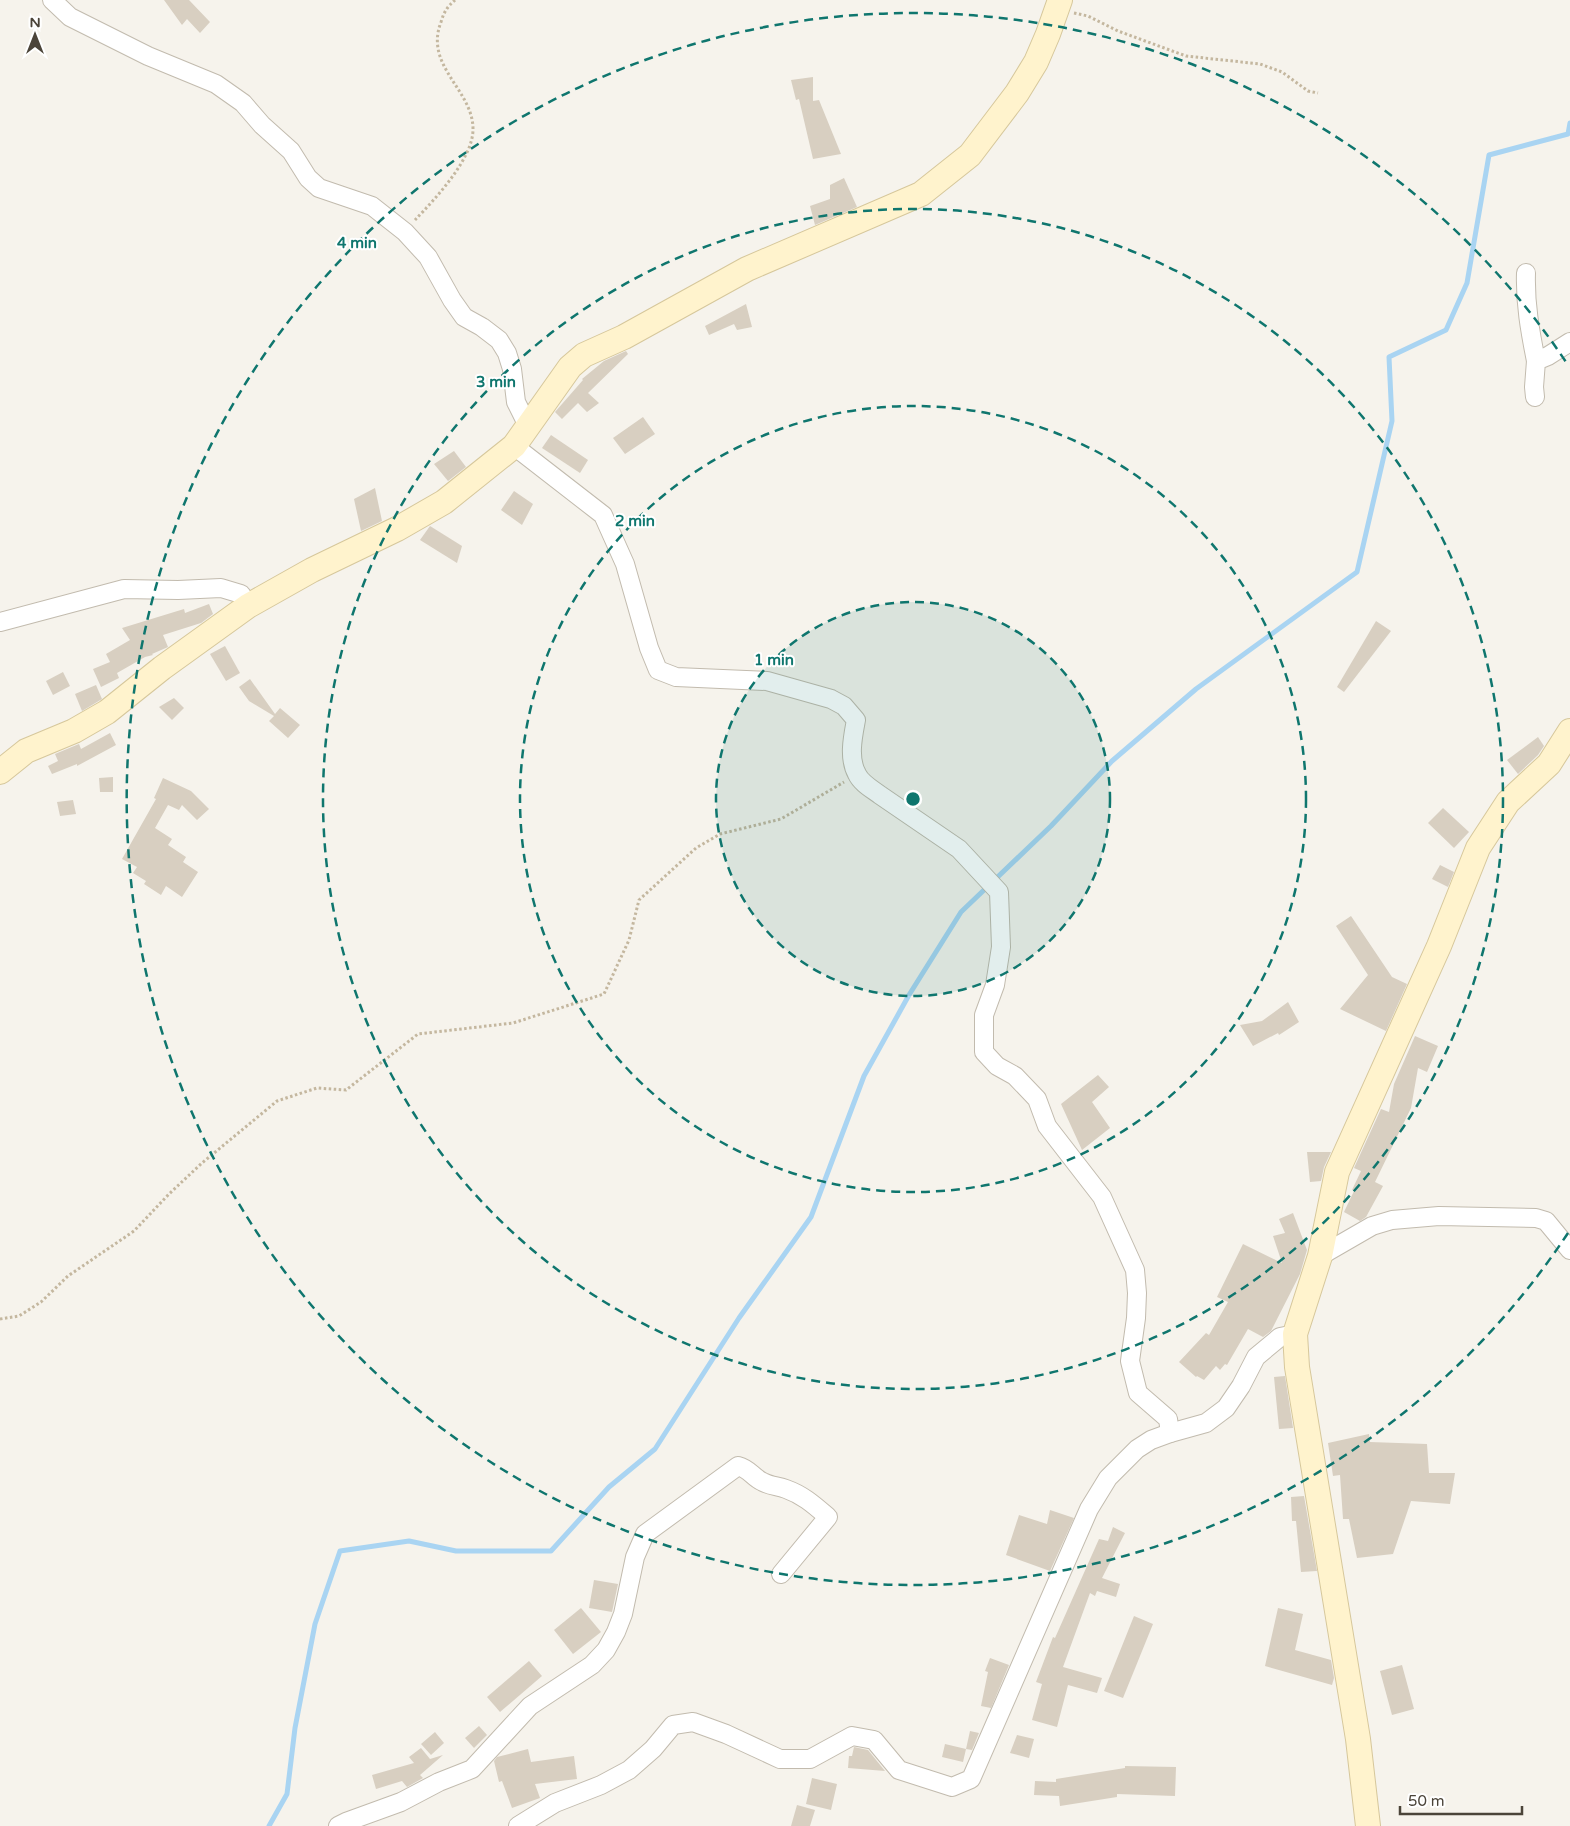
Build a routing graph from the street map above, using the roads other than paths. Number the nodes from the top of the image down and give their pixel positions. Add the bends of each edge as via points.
1 (52, 0) edge
2 (1058, 5) edge
3 (1526, 273) dead end
4 (1570, 342) edge
5 (1536, 361) junction
6 (1535, 397) dead end
7 (528, 426) junction
8 (514, 446) junction
9 (248, 606) junction
10 (0, 622) edge
11 (1570, 731) edge
12 (0, 772) edge
13 (1570, 1250) edge
14 (1320, 1256) junction
15 (1295, 1334) junction
16 (1170, 1433) junction
17 (781, 1574) dead end
18 (338, 1826) edge
19 (518, 1826) edge
20 (1368, 1826) edge

1 - 7 street via 70,17 148,56 216,84 243,103 291,151 308,178 320,188 372,206 405,232 428,257 464,317 499,340 512,369 516,402
2 - 7 street via 1036,62 1017,93 970,154 921,194 747,270 584,356 570,367
3 - 5 street via 1529,329
4 - 5 street
5 - 6 street
7 - 8 street
8 - 9 street via 444,502
8 - 16 street via 603,515 626,564 658,670 676,677 767,681 831,699 844,706 856,720 852,746 857,774 880,795 959,849 999,892 1001,947 995,985 984,1015 984,1052 997,1066 1015,1076 1037,1099 1046,1126 1102,1197 1135,1270 1136,1318 1130,1361 1138,1393 1168,1419
9 - 10 street via 241,594 221,588 124,589
9 - 12 street via 108,712 74,731 26,751
11 - 14 street via 1550,764 1508,802 1478,848 1338,1172
13 - 14 street via 1546,1221 1536,1218 1439,1216 1392,1220 1372,1226
14 - 15 street
15 - 16 street via 1280,1337 1256,1357 1226,1408 1206,1423
15 - 20 street via 1297,1367 1358,1739
16 - 19 street via 1137,1448 1108,1478 1089,1509 971,1779 952,1787 899,1770 874,1740 852,1736 810,1759 780,1759 692,1722 673,1725 629,1770 555,1803
17 - 18 street via 828,1517 809,1500 764,1483 747,1468 738,1466 645,1534 635,1558 616,1632 592,1665 530,1706 472,1769 401,1802

